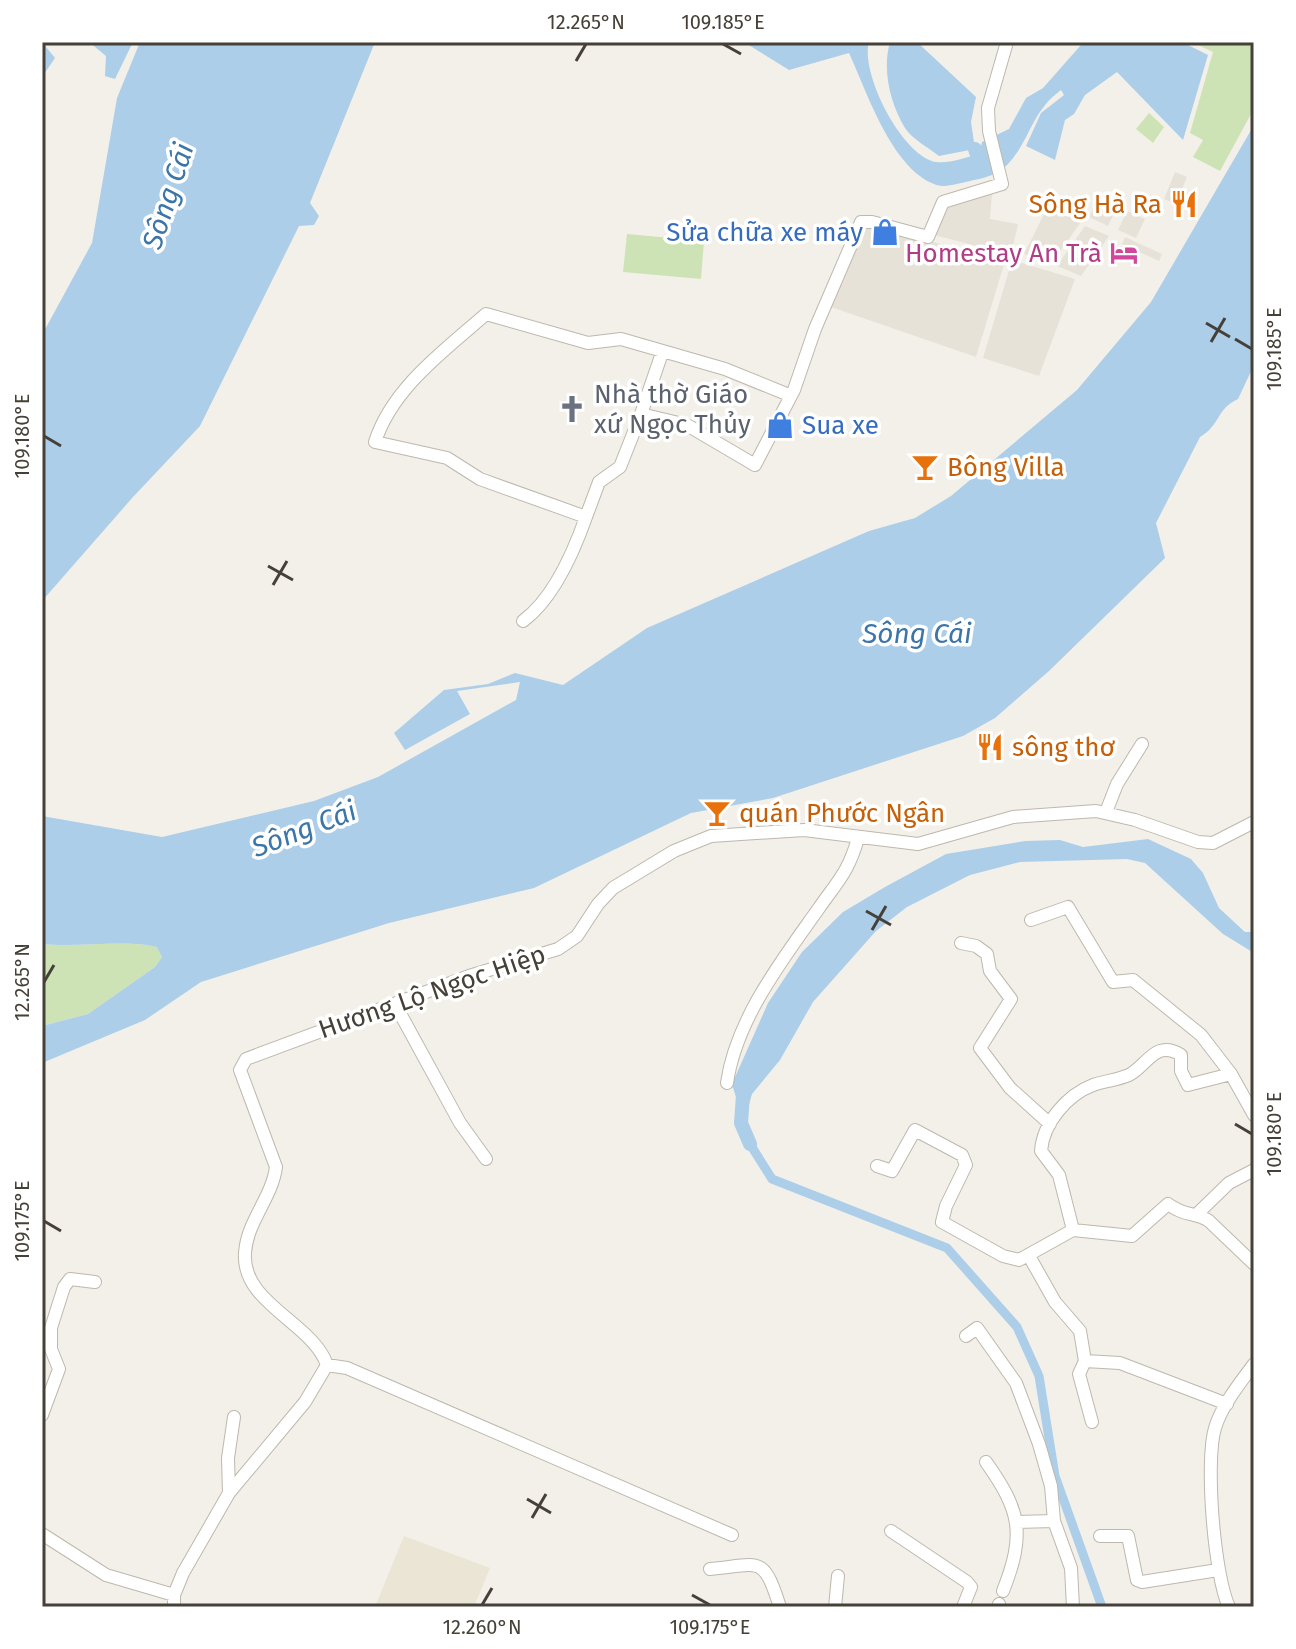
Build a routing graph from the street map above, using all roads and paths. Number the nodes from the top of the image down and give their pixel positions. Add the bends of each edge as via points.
1 (1007, 42) edge
2 (662, 353) junction
3 (789, 395) junction
4 (641, 414) junction
5 (586, 517) junction
6 (523, 621) dead end
7 (1142, 744) dead end
8 (1106, 812) junction
9 (1254, 822) edge
10 (858, 838) junction
11 (1031, 920) dead end
12 (961, 943) dead end
13 (396, 1006) junction
14 (1231, 1074) junction
15 (727, 1083) dead end
16 (1254, 1115) edge
17 (1050, 1124) junction
18 (486, 1159) dead end
19 (877, 1166) dead end
20 (1254, 1170) edge
21 (1196, 1215) junction
22 (1073, 1230) junction
23 (1029, 1256) junction
24 (1254, 1264) edge
25 (95, 1282) dead end
26 (966, 1336) dead end
27 (1085, 1361) junction
28 (1254, 1364) edge
29 (327, 1365) junction
30 (1227, 1404) junction
31 (42, 1415) edge
32 (234, 1417) dead end
33 (1092, 1422) dead end
34 (986, 1462) dead end
35 (229, 1493) junction
36 (1054, 1521) junction
37 (1016, 1522) junction
38 (891, 1531) dead end
39 (42, 1534) edge
40 (732, 1535) dead end
41 (1100, 1536) dead end
42 (710, 1569) dead end
43 (1218, 1570) junction
44 (838, 1576) dead end
45 (1000, 1600) edge
46 (174, 1601) edge
47 (780, 1607) edge
48 (835, 1607) edge
49 (963, 1607) edge
50 (1073, 1607) edge
51 (1229, 1607) edge

1 - 3 street via 989,98 989,131 1002,184 943,202 928,237 861,222
2 - 3 street via 725,369
2 - 4 street
2 - 5 street via 621,339 588,343 486,314 435,358 391,405 379,428 375,442 447,458 480,479
3 - 4 street via 755,465 687,425
4 - 5 street via 620,467 599,482
5 - 6 street via 575,547
7 - 8 street
8 - 9 street, Hương Lộ Ngọc Hiệp via 1198,842 1213,843
8 - 10 street, Hương Lộ Ngọc Hiệp via 1032,814 918,844
10 - 13 street, Hương Lộ Ngọc Hiệp via 789,829 702,839 613,888 577,936 558,949 469,976
10 - 15 street via 845,877 749,1019
11 - 14 street via 1068,907 1113,982 1133,980 1201,1035
12 - 17 street via 987,954 990,971 1011,999 980,1048 1010,1088
13 - 18 street via 460,1123
13 - 29 street, Hương Lộ Ngọc Hiệp via 256,1053 240,1070 276,1167 249,1231 247,1271
14 - 16 street
14 - 17 street via 1188,1085 1181,1055 1156,1051 1134,1072 1073,1096
17 - 22 street via 1041,1151 1059,1175
19 - 23 street via 892,1171 911,1133 921,1131 967,1160 942,1222 1011,1259
20 - 21 street via 1229,1183
21 - 22 street via 1182,1214 1168,1204 1132,1236
21 - 24 street
22 - 23 street
23 - 27 street via 1055,1302 1080,1331
25 - 31 street via 70,1279 64,1287 50,1340 59,1369
26 - 36 street via 977,1328 1016,1383 1045,1462
27 - 30 street via 1120,1363
27 - 33 street via 1080,1383
28 - 30 street
29 - 35 street via 305,1402
29 - 40 street via 347,1368
30 - 43 street via 1214,1430 1210,1458
32 - 35 street
34 - 37 street via 1010,1496
35 - 46 street
36 - 37 street
36 - 50 street via 1071,1568
37 - 45 street
38 - 49 street via 967,1582 971,1587
39 - 46 street via 106,1575
41 - 43 street via 1128,1536 1137,1580 1142,1582
42 - 47 street via 764,1568
43 - 51 street
44 - 48 street

